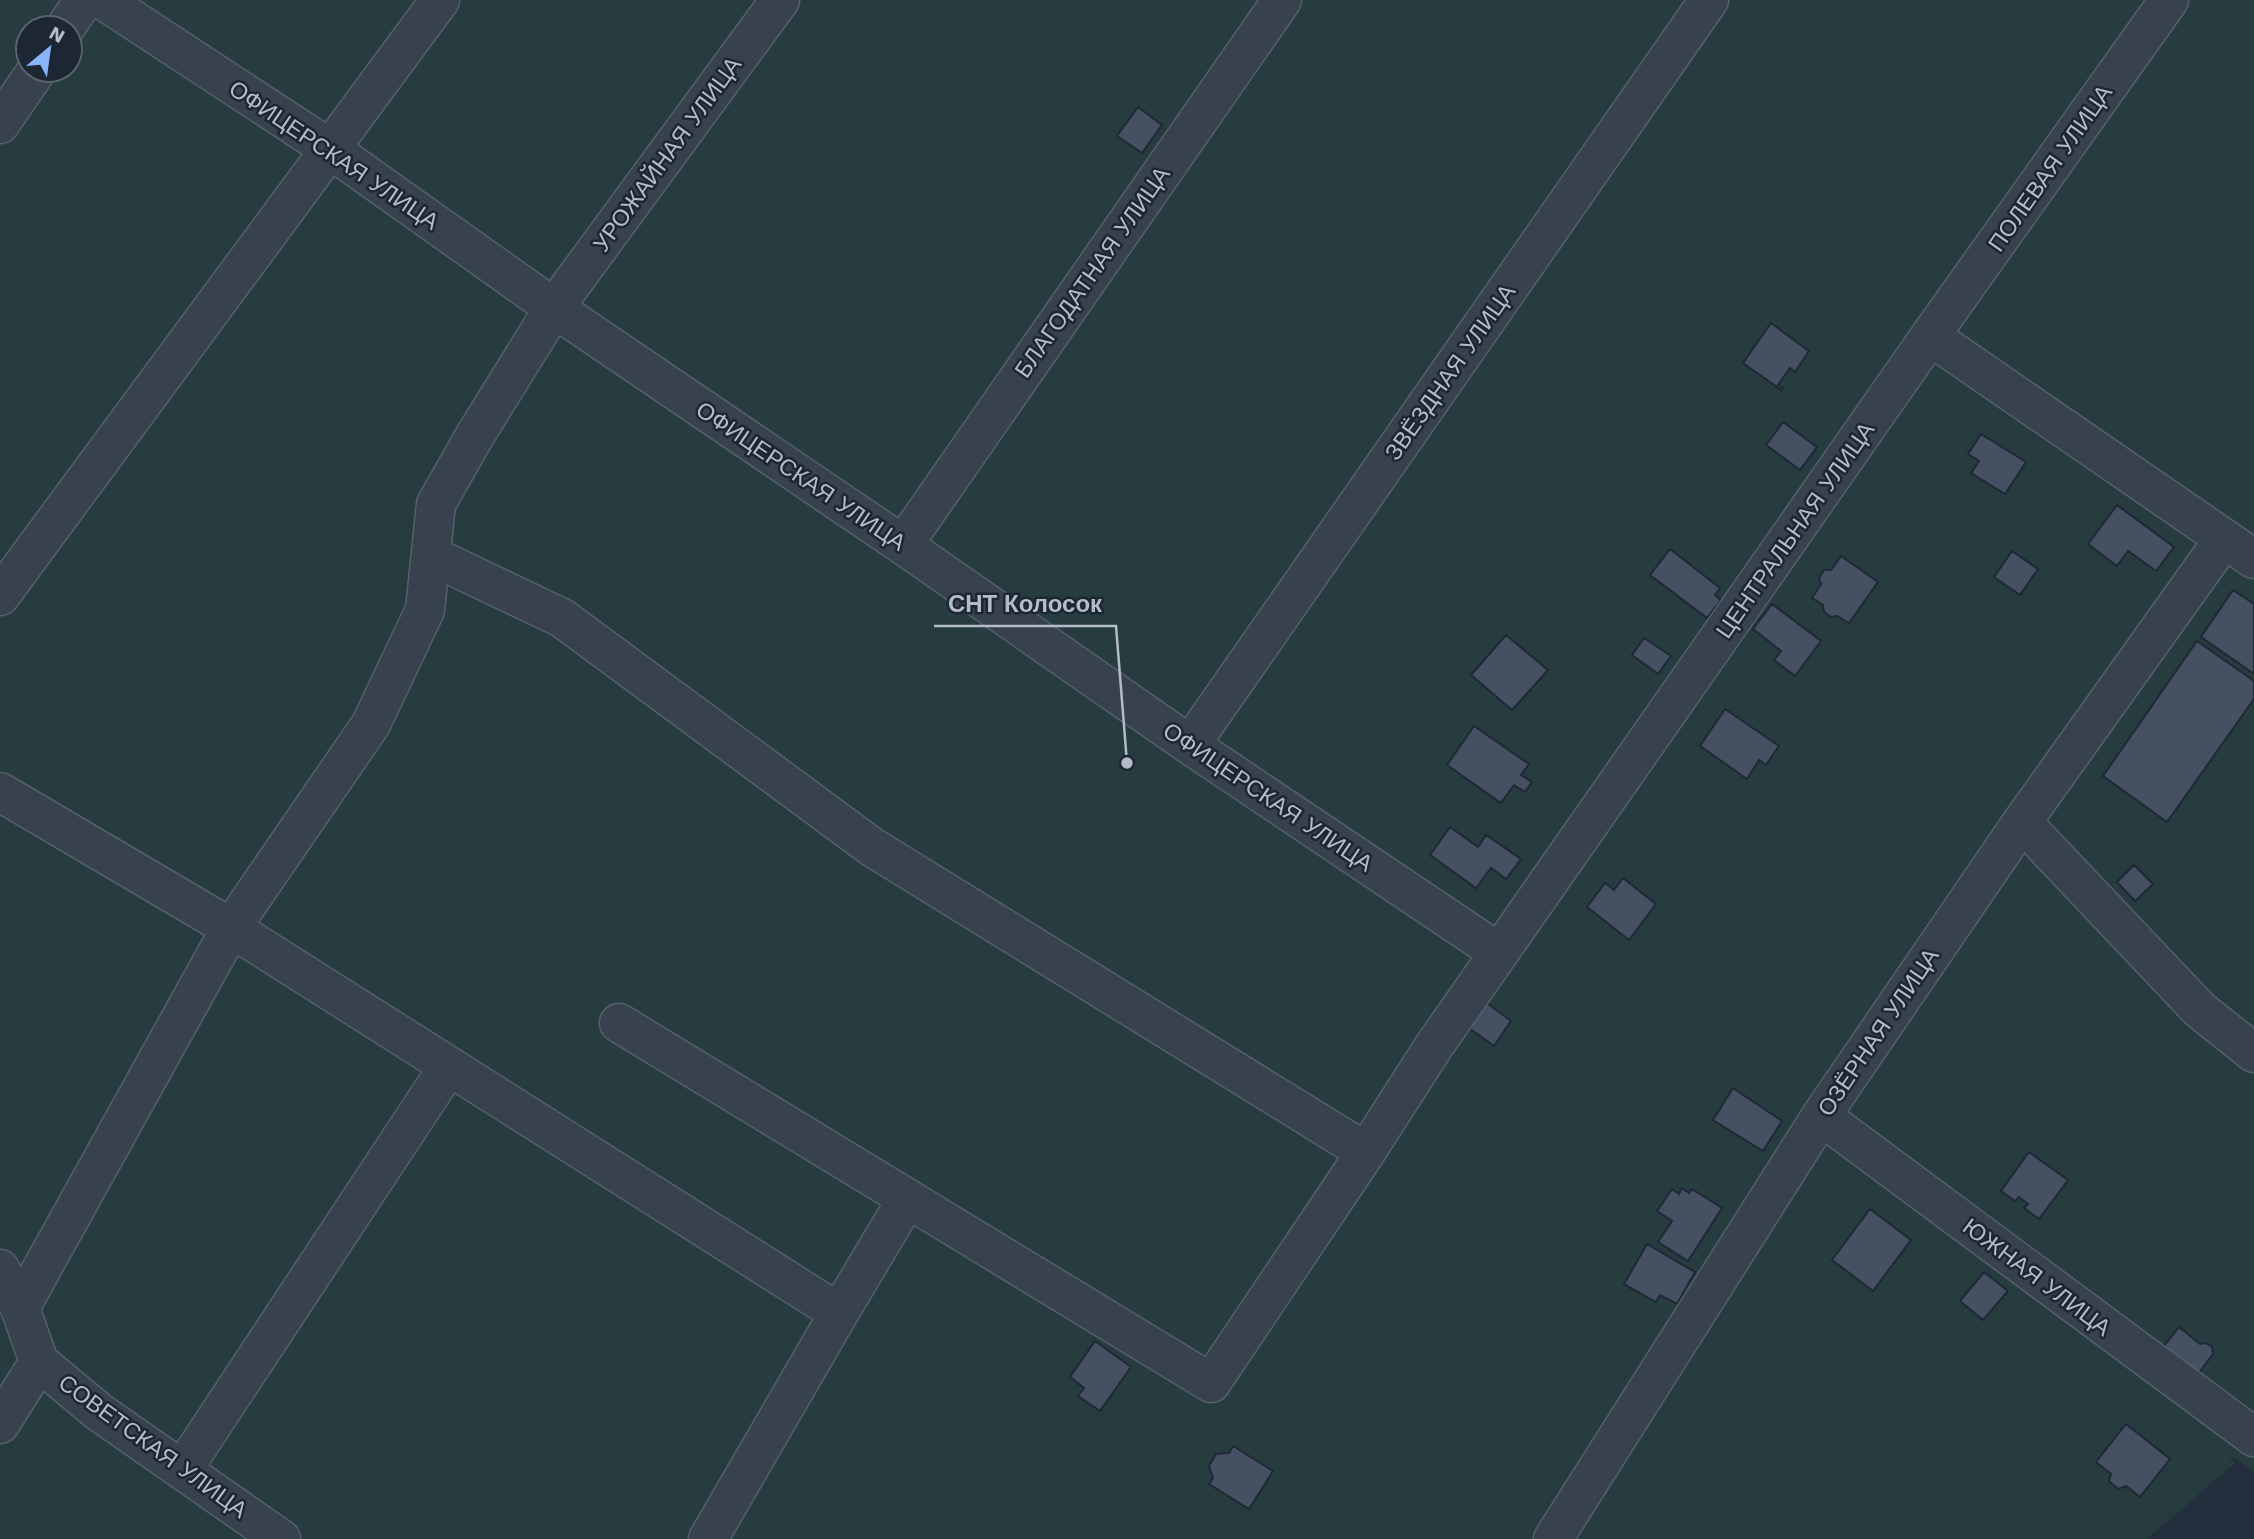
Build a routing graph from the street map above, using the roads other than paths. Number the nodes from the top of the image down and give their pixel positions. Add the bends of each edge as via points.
1 (103, 0) edge
2 (440, 0) edge
3 (780, 0) edge
4 (1282, 0) edge
5 (1709, 0) edge
6 (2169, 0) edge
7 (27, 84) edge
8 (0, 124) edge
9 (330, 149) junction
10 (554, 308) junction
11 (1930, 336) junction
12 (903, 545) junction
13 (2239, 549) edge
14 (432, 556) junction
15 (0, 596) edge
16 (1190, 745) junction
17 (0, 792) edge
18 (2022, 822) junction
19 (231, 928) junction
20 (1499, 952) junction
21 (619, 1023) dead end
22 (2254, 1053) edge
23 (450, 1066) junction
24 (1821, 1116) junction
25 (1366, 1152) junction
26 (907, 1199) junction
27 (0, 1269) edge
28 (20, 1308) junction
29 (839, 1312) junction
30 (39, 1362) junction
31 (0, 1424) edge
32 (2254, 1437) edge
33 (183, 1469) junction
34 (274, 1537) edge
35 (708, 1539) edge
36 (1553, 1539) edge

1 - 9 street, ОФИЦЕРСКАЯ УЛИЦА
2 - 9 street
3 - 10 street, УРОЖАЙНАЯ УЛИЦА
4 - 12 street, БЛАГОДАТНАЯ УЛИЦА
5 - 16 street, ЗВЁЗДНАЯ УЛИЦА
6 - 11 street, ПОЛЕВАЯ УЛИЦА
7 - 8 street
9 - 10 street, ОФИЦЕРСКАЯ УЛИЦА
9 - 15 street
10 - 12 street, ОФИЦЕРСКАЯ УЛИЦА
10 - 14 street, УРОЖАЙНАЯ УЛИЦА via 436,504
11 - 13 street
11 - 20 street, ЦЕНТРАЛЬНАЯ УЛИЦА
12 - 16 street, ОФИЦЕРСКАЯ УЛИЦА
13 - 18 street, ОЗЁРНАЯ УЛИЦА
14 - 19 street, УРОЖАЙНАЯ УЛИЦА via 425,610 371,724
14 - 25 street via 562,618 872,847
16 - 20 street, ОФИЦЕРСКАЯ УЛИЦА
17 - 19 street
18 - 22 street via 2200,1010
18 - 24 street, ОЗЁРНАЯ УЛИЦА
19 - 23 street
19 - 28 street, УРОЖАЙНАЯ УЛИЦА
20 - 25 street, ЦЕНТРАЛЬНАЯ УЛИЦА
21 - 26 street
23 - 29 street
23 - 33 street
24 - 32 street, ЮЖНАЯ УЛИЦА
24 - 36 street, ОЗЁРНАЯ УЛИЦА
25 - 26 street, ЦЕНТРАЛЬНАЯ УЛИЦА via 1211,1383
26 - 29 street
27 - 28 street, СОВЕТСКАЯ УЛИЦА
28 - 30 street, СОВЕТСКАЯ УЛИЦА
29 - 35 street
30 - 31 street
30 - 33 street, СОВЕТСКАЯ УЛИЦА via 99,1412
33 - 34 street, СОВЕТСКАЯ УЛИЦА

